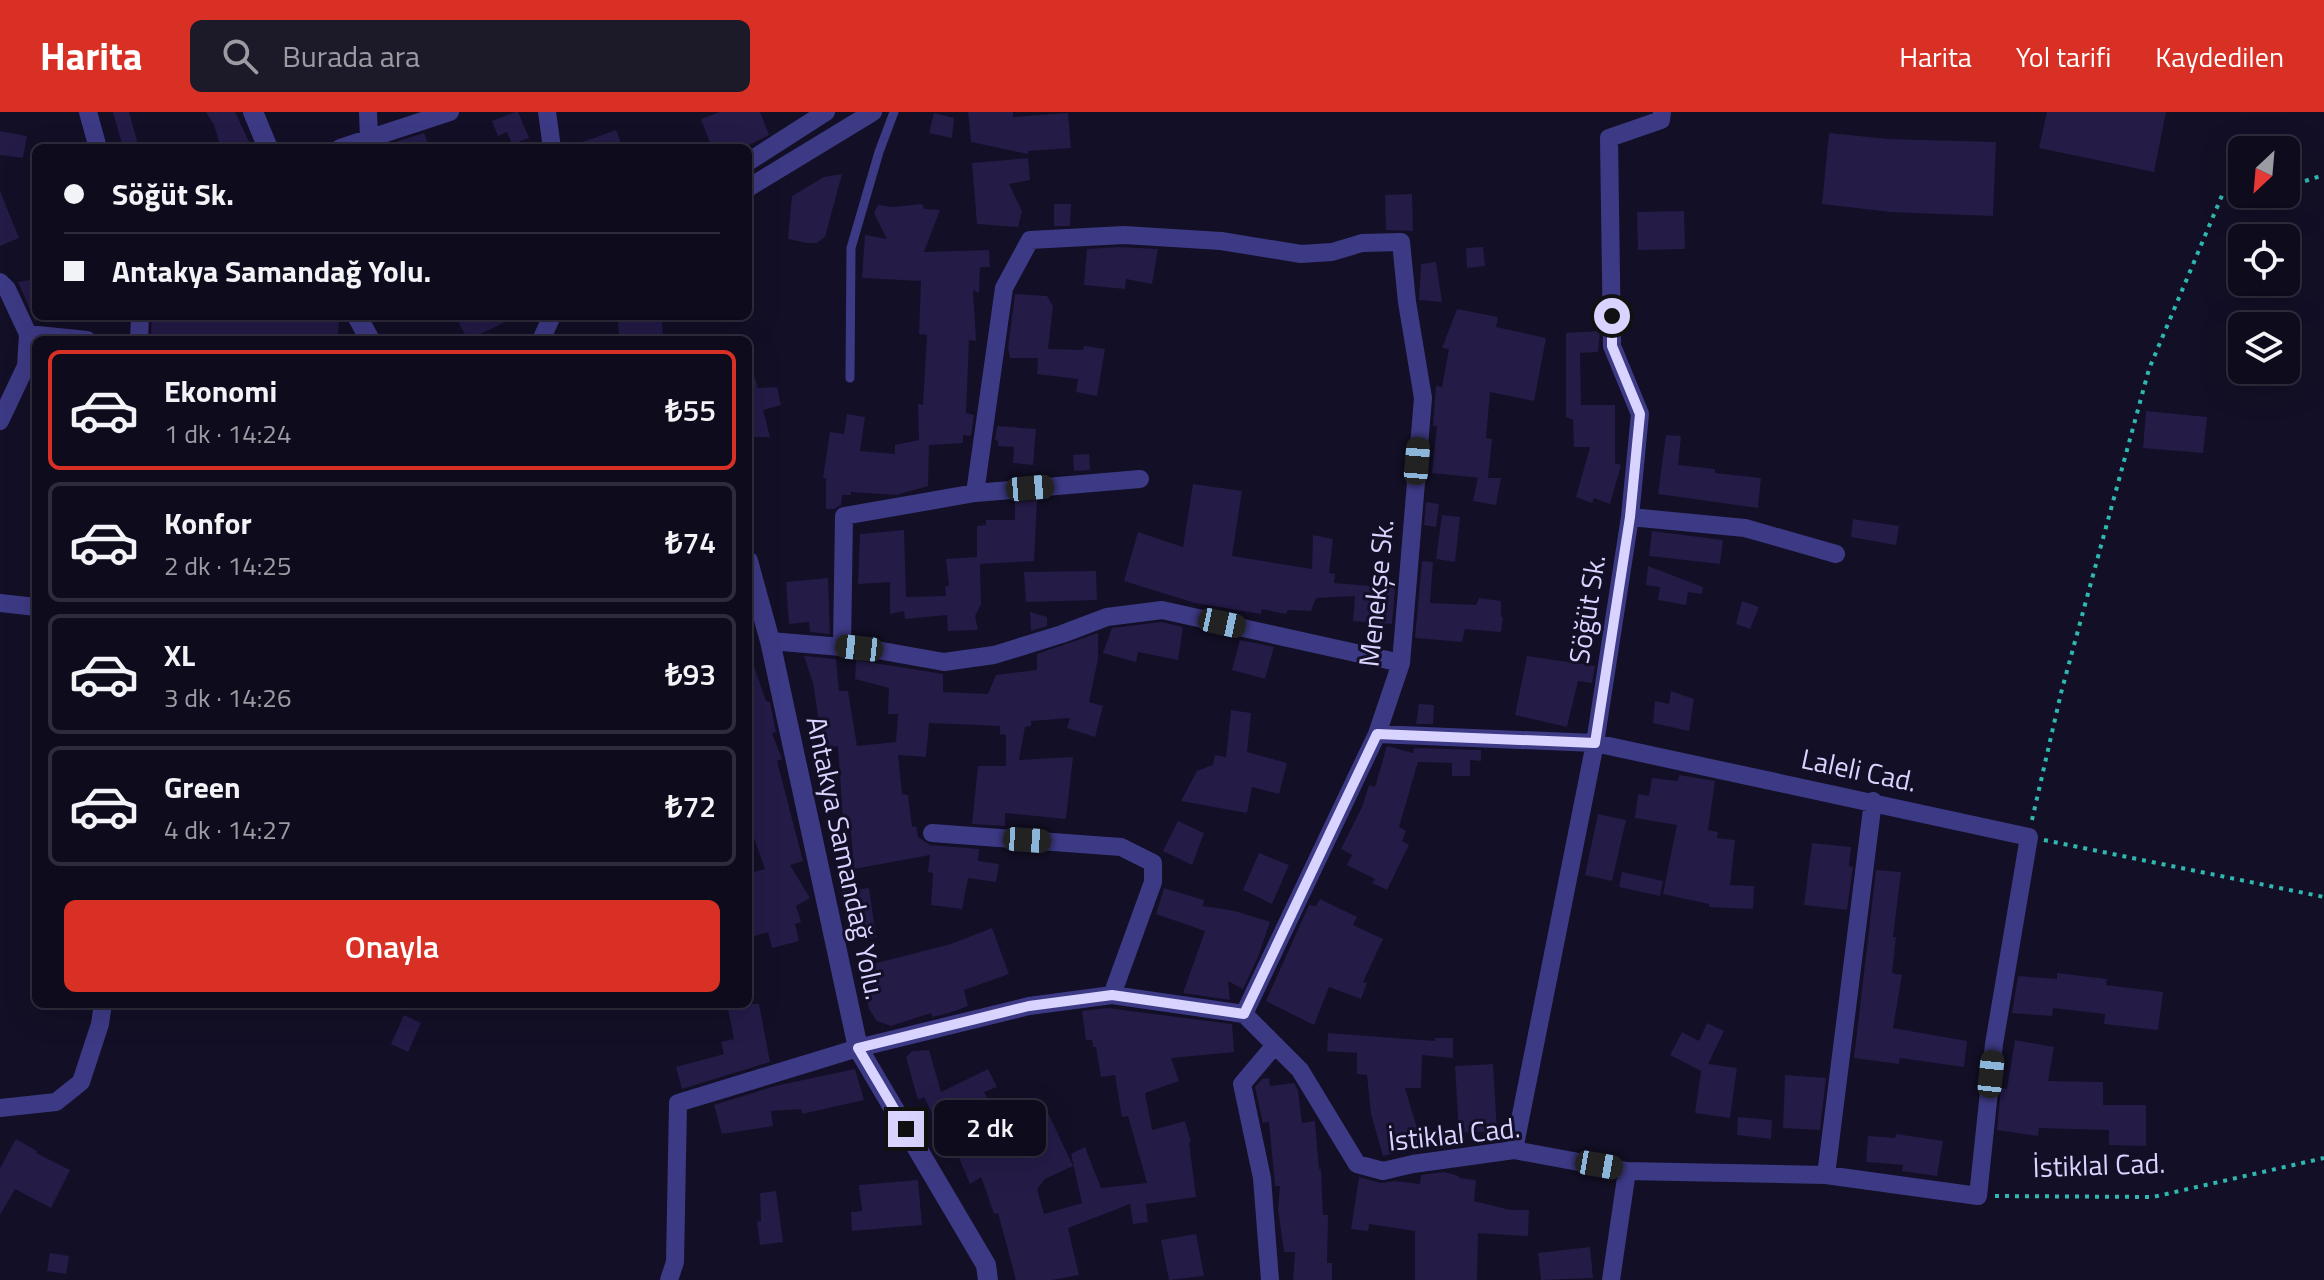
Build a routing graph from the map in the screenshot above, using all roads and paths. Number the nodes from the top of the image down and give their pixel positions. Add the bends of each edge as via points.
1 (88, 112) edge
2 (253, 112) edge
3 (368, 112) edge
4 (450, 112) edge
5 (547, 112) edge
6 (826, 112) edge
7 (873, 112) edge
8 (894, 112) edge
9 (1662, 112) edge
10 (369, 138) junction
11 (97, 144) edge
12 (266, 144) edge
13 (352, 144) edge
14 (551, 144) edge
15 (752, 159) edge
16 (2324, 175) edge
17 (2300, 183) edge
18 (752, 186) edge
19 (2228, 193) edge
20 (0, 282) edge
21 (28, 334) junction
22 (48, 336) edge
23 (850, 378) dead end
24 (0, 421) edge
25 (1140, 479) dead end
26 (975, 493) junction
27 (1630, 517) junction
28 (1836, 554) dead end
29 (752, 576) edge
30 (0, 603) edge
31 (32, 607) edge
32 (752, 625) edge
33 (770, 641) junction
34 (842, 646) junction
35 (1401, 663) junction
36 (1377, 734) junction
37 (1595, 743) junction
38 (1873, 801) junction
39 (932, 833) dead end
40 (2029, 837) junction
41 (2324, 897) edge
42 (1112, 995) junction
43 (102, 1008) edge
44 (1244, 1014) junction
45 (1275, 1045) junction
46 (858, 1048) junction
47 (0, 1108) edge
48 (1514, 1150) junction
49 (2324, 1158) edge
50 (1627, 1171) junction
51 (1826, 1175) junction
52 (1978, 1196) junction
53 (669, 1280) edge
54 (988, 1280) edge
55 (1270, 1280) edge
56 (1611, 1280) edge

1 - 11 street
2 - 12 street
3 - 10 street
4 - 10 street
5 - 14 street
6 - 15 street
7 - 18 street
8 - 23 lane via 851,248
9 - 27 street, Söğüt Sk. via 1661,120 1609,138 1612,346 1640,414
10 - 13 street
16 - 17 path
19 - 40 path via 2223,193 2149,369 2061,693
20 - 21 street
21 - 22 street
21 - 24 street via 26,366
25 - 26 street
26 - 34 street via 844,516
26 - 35 street, Menekşe Sk. via 1004,288 1030,240 1124,235 1221,241 1301,254 1401,242 1423,398
27 - 28 street via 1745,528
27 - 37 street, Söğüt Sk.
29 - 33 street, Antakya Samandağ Yolu.
30 - 31 street
32 - 33 street
33 - 34 street
33 - 46 street, Antakya Samandağ Yolu.
34 - 35 street via 944,662 994,655 1107,617 1162,610
35 - 36 street, Menekşe Sk.
36 - 37 street, Laleli Cad.
36 - 44 street, Menekşe Sk.
37 - 38 street, Laleli Cad.
37 - 48 street, Söğüt Sk.
38 - 40 street, Laleli Cad.
38 - 51 street
39 - 42 street via 1121,847 1153,863 1153,882
40 - 41 path
40 - 52 street via 1994,1044
42 - 44 street
42 - 46 street via 1029,1006
43 - 47 street via 81,1082 56,1102
44 - 45 street, İstiklal Cad.
45 - 48 street, İstiklal Cad. via 1300,1070 1357,1164 1383,1171
45 - 55 street via 1242,1084 1262,1178
46 - 53 street via 678,1103 675,1262
46 - 54 street, Antakya Samandağ Yolu. via 986,1265
48 - 50 street, İstiklal Cad.
49 - 52 path, İstiklal Cad. via 2153,1197
50 - 51 street, İstiklal Cad.
50 - 56 street
51 - 52 street, İstiklal Cad.

